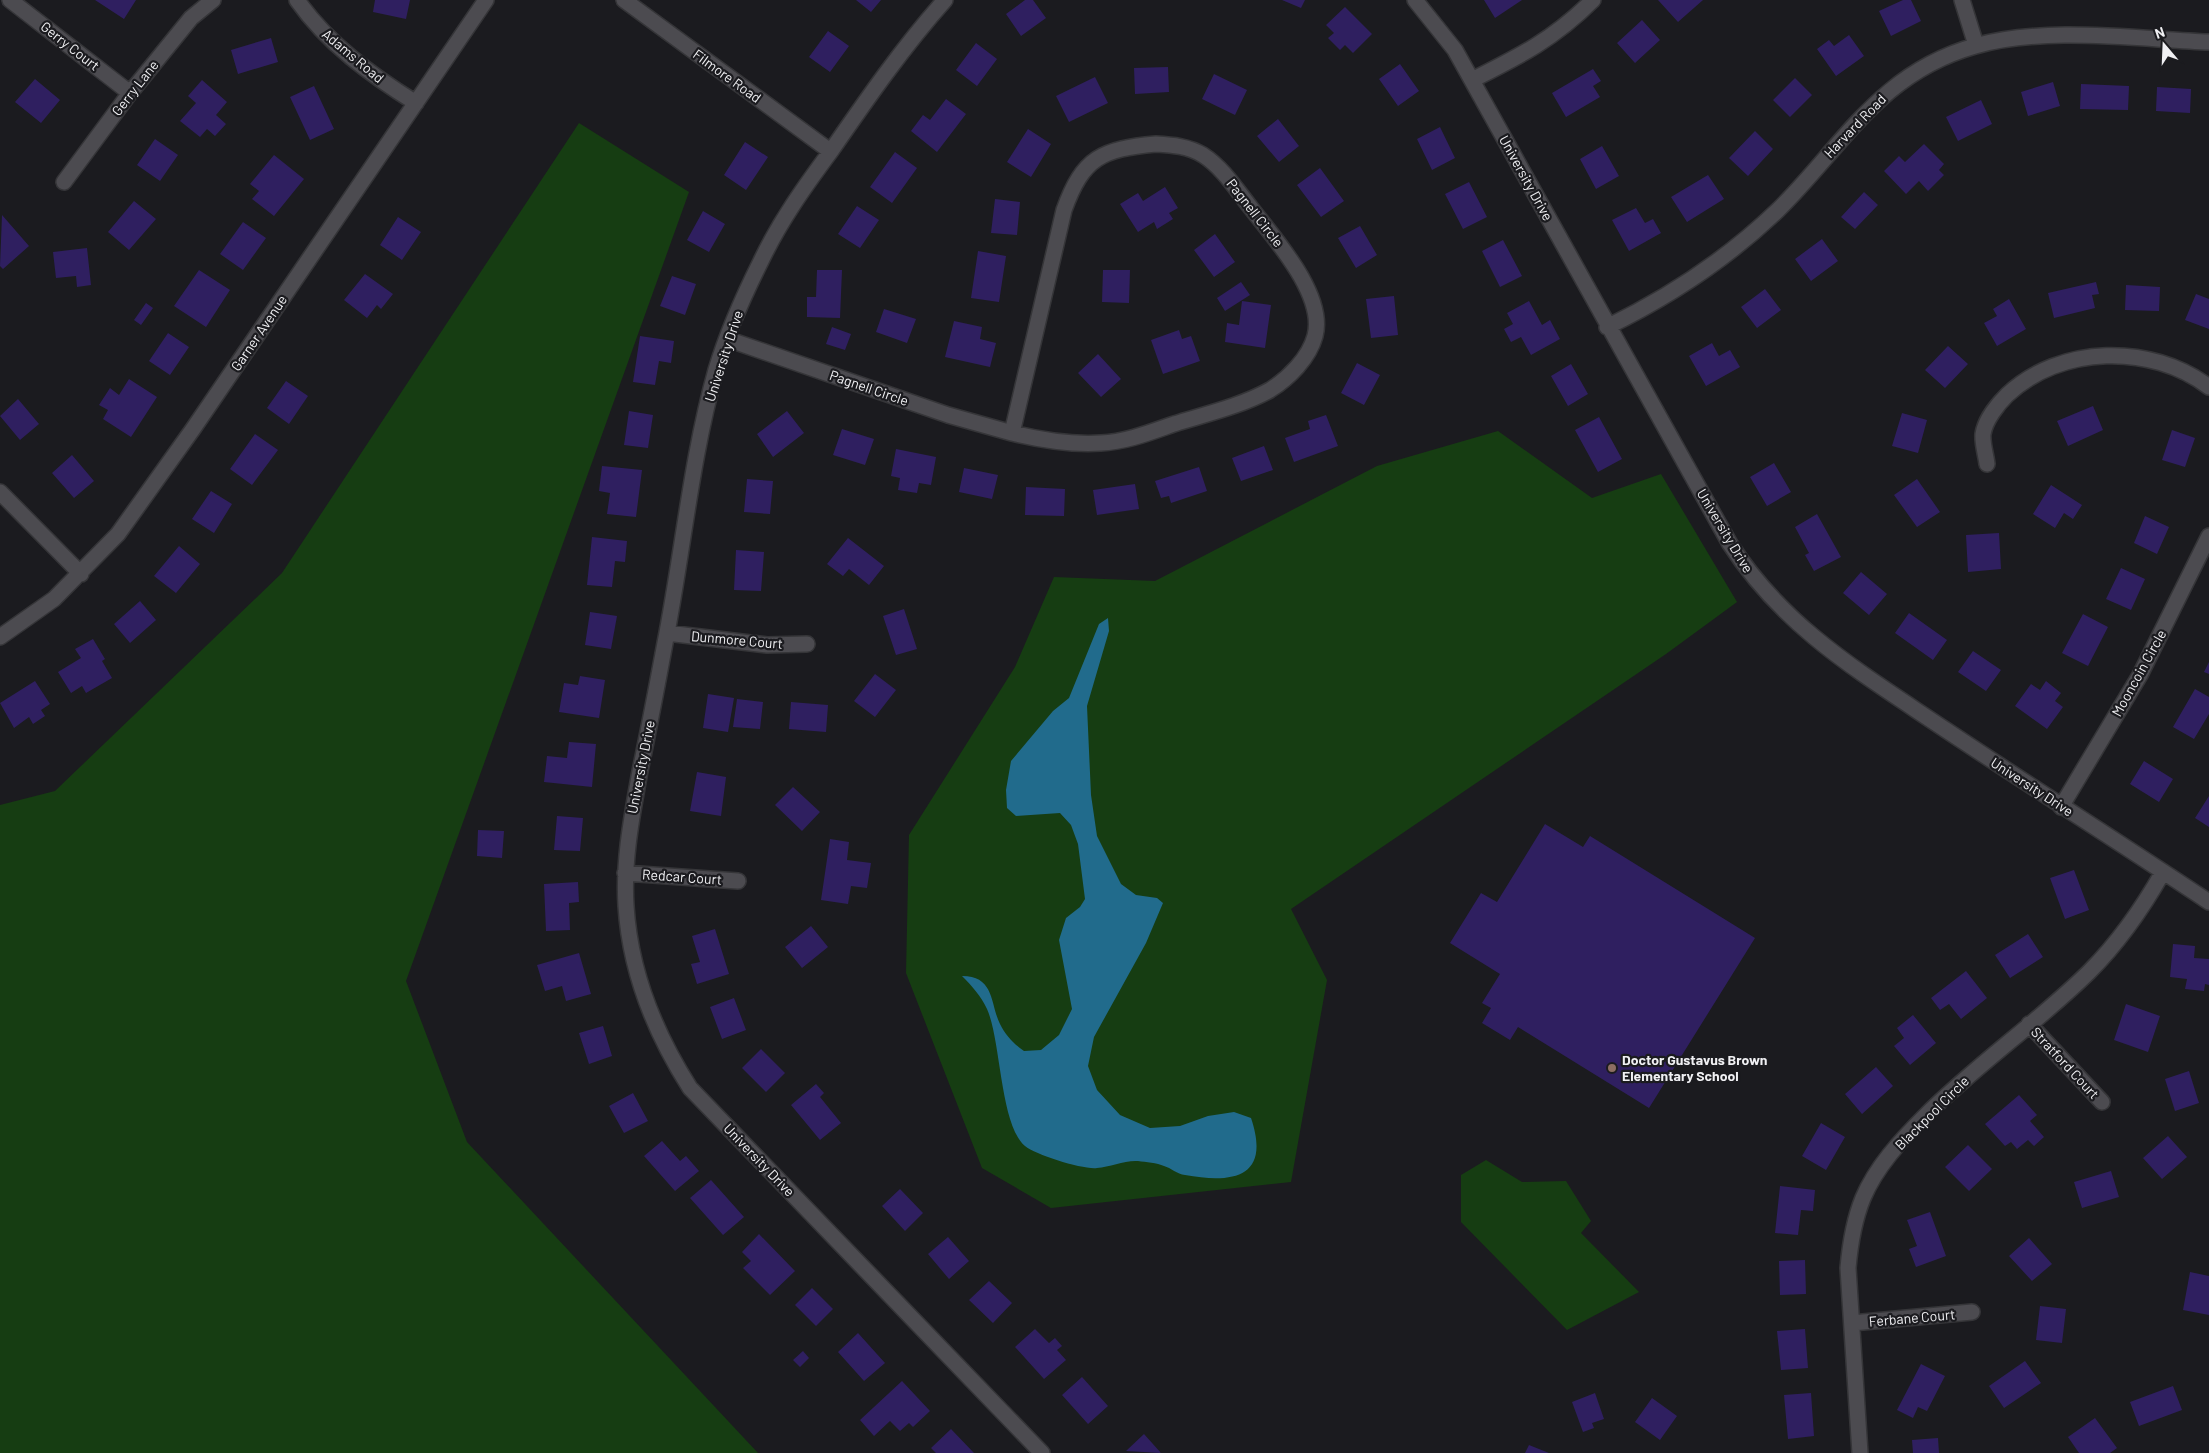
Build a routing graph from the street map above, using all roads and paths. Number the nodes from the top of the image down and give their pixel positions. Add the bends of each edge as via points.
1 (10, 0) edge
2 (212, 0) edge
3 (297, 0) edge
4 (486, 0) edge
5 (624, 0) edge
6 (945, 0) edge
7 (1415, 0) edge
8 (1593, 0) edge
9 (1962, 0) edge
10 (2209, 42) edge
11 (1976, 46) junction
12 (1472, 80) junction
13 (130, 93) junction
14 (416, 103) junction
15 (830, 151) junction
16 (64, 182) dead end
17 (1607, 327) junction
18 (727, 339) junction
19 (2209, 387) edge
20 (1012, 433) junction
21 (1987, 464) dead end
22 (0, 492) edge
23 (2209, 536) edge
24 (81, 574) junction
25 (667, 633) junction
26 (0, 637) edge
27 (806, 644) dead end
28 (2061, 807) junction
29 (2163, 872) junction
30 (625, 873) junction
31 (738, 881) dead end
32 (2209, 902) edge
33 (2028, 1024) junction
34 (2102, 1102) dead end
35 (1972, 1312) dead end
36 (1852, 1323) junction
37 (1042, 1453) edge
38 (1860, 1453) edge

1 - 13 street, Gerry Court
2 - 13 street, Gerry Lane via 191,18
3 - 14 street, Adams Road via 342,50
4 - 14 street, Garner Avenue
5 - 15 street, Filmore Road
6 - 15 street, University Drive via 909,42
7 - 12 street, University Drive via 1455,50
8 - 12 street via 1550,38
9 - 11 street
10 - 11 street, Harvard Road via 2051,36 2014,38
11 - 17 street, Harvard Road via 1929,65 1883,96 1859,118 1779,209 1748,237 1683,287
12 - 17 street, University Drive
13 - 16 street, Gerry Lane
14 - 24 street, Garner Avenue via 187,437 118,534
15 - 18 street, University Drive via 779,227
17 - 28 street, University Drive via 1730,544 1758,583 1796,622 1848,666
18 - 20 street, Pagnell Circle via 948,415
18 - 25 street, University Drive via 695,461
19 - 21 street via 2168,365 2113,355 2055,365 2024,380 1996,408 1983,434
20 - 20 street, Pagnell Circle via 1064,210 1080,175 1110,150 1124,147 1174,146 1191,149 1204,156 1220,169 1291,260 1305,285 1316,322 1312,344 1304,357 1284,379 1251,399 1134,437 1104,443 1077,443 1040,440
22 - 24 street
23 - 28 street, Mooncoin Circle via 2140,675
24 - 26 street, Garner Avenue via 47,604
25 - 27 street, Dunmore Court via 768,645
25 - 30 street, University Drive via 630,828
28 - 29 street, University Drive
29 - 32 street, University Drive
29 - 33 street, Blackpool Circle via 2139,914 2106,954
30 - 31 street, Redcar Court
30 - 37 street, University Drive via 630,941 641,988 659,1032 690,1088
33 - 34 street, Stratford Court
33 - 36 street, Blackpool Circle via 1942,1099 1880,1168 1863,1197 1850,1244 1848,1268
35 - 36 street, Ferbane Court
36 - 38 street, Blackpool Circle

